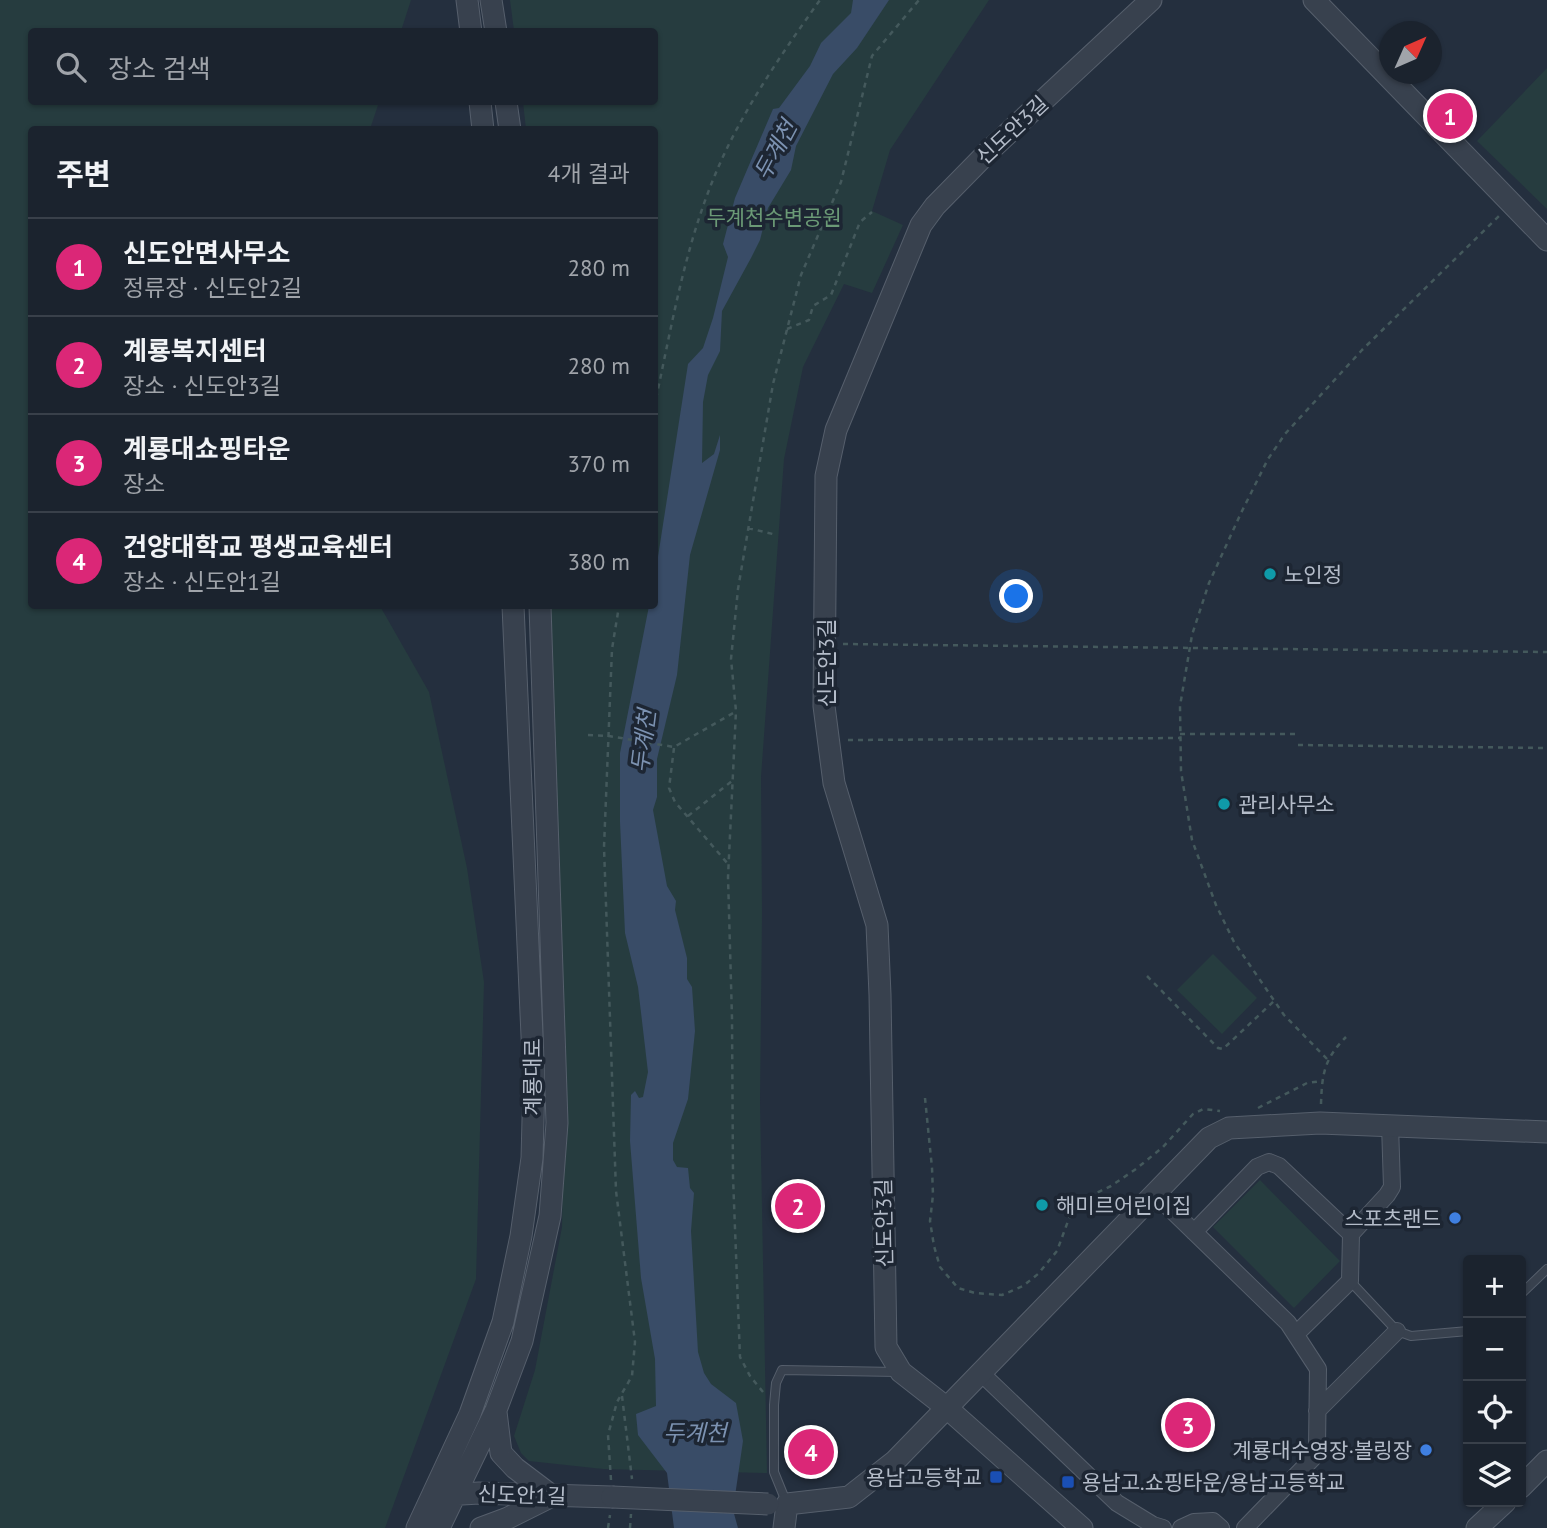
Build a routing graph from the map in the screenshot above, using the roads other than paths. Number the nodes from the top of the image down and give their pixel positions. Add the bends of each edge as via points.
1 (467, 0) edge
2 (491, 0) edge
3 (1151, 0) edge
4 (1314, 0) edge
5 (470, 28) edge
6 (495, 28) edge
7 (480, 105) edge
8 (506, 105) edge
9 (483, 126) edge
10 (509, 126) edge
11 (1547, 240) edge
12 (513, 609) edge
13 (540, 609) edge
14 (1390, 1125) junction
15 (1547, 1132) edge
16 (1156, 1195) junction
17 (1194, 1232) junction
18 (1351, 1234) junction
19 (1547, 1269) edge
20 (1350, 1281) junction
21 (1526, 1289) edge
22 (1397, 1331) junction
23 (1463, 1331) edge
24 (1296, 1334) junction
25 (901, 1372) junction
26 (982, 1374) junction
27 (947, 1408) junction
28 (496, 1410) junction
29 (1317, 1410) junction
30 (1547, 1461) edge
31 (1526, 1482) edge
32 (455, 1493) junction
33 (433, 1496) junction
34 (552, 1496) junction
35 (777, 1504) junction
36 (1500, 1507) edge
37 (417, 1528) edge
38 (439, 1528) edge
39 (481, 1528) edge
40 (784, 1528) edge
41 (1082, 1528) edge
42 (1163, 1528) edge
43 (1181, 1528) edge
44 (1221, 1528) edge
45 (1245, 1528) edge
46 (1477, 1528) edge

1 - 5 street
2 - 6 street
3 - 25 street, 신도안3길 via 989,151 921,225 836,430 826,476 824,706 834,783 877,925 886,1347
4 - 11 street
7 - 9 street
8 - 10 street
12 - 33 street, 계룡대로 via 534,1081 532,1158 503,1322 470,1414
13 - 28 street, 계룡대로 via 557,1123 550,1216 522,1341
14 - 15 street
14 - 16 street via 1229,1128 1209,1138
14 - 18 street via 1392,1187
16 - 17 street
16 - 26 street
17 - 18 street via 1257,1167 1269,1163 1279,1166
17 - 24 street
18 - 20 street
19 - 21 lane
20 - 22 lane
20 - 24 street
22 - 23 lane via 1411,1336
22 - 29 street
24 - 29 street via 1318,1369
25 - 27 street, 신도안3길
25 - 35 lane via 782,1370 774,1405
26 - 27 street
26 - 42 street via 1117,1503
27 - 35 street via 895,1461 849,1497
27 - 41 street
28 - 32 street, 계룡대로
28 - 34 street via 501,1453
29 - 45 street via 1313,1458
30 - 31 street
32 - 33 street, 신도안1길
32 - 34 street, 신도안1길
32 - 38 street, 계룡대로
33 - 37 street, 계룡대로
34 - 35 street, 신도안1길, bridge
34 - 39 street
35 - 40 street
36 - 46 street
43 - 44 street via 1213,1521

